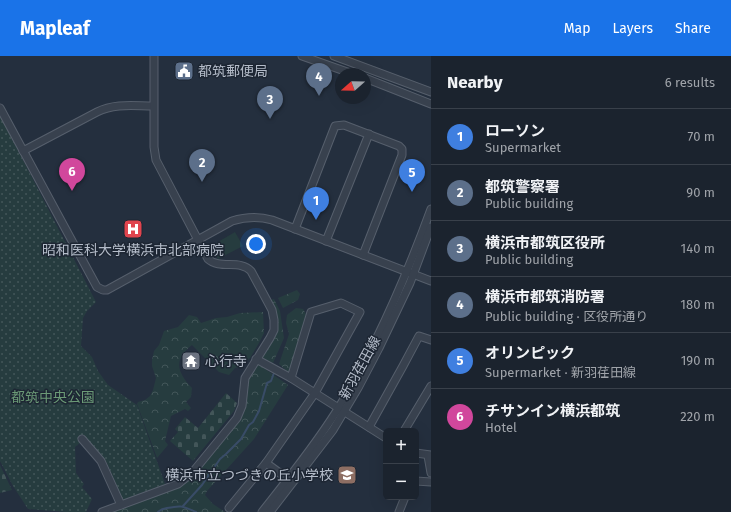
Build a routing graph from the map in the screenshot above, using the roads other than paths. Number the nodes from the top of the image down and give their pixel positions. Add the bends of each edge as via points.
1 (154, 56) edge
2 (334, 56) edge
3 (307, 57) edge
4 (337, 68) edge
5 (371, 80) edge
6 (431, 92) edge
7 (431, 104) edge
8 (153, 106) junction
9 (0, 108) edge
10 (369, 134) junction
11 (23, 151) junction
12 (431, 210) edge
13 (431, 227) edge
14 (295, 229) junction
15 (197, 239) junction
16 (326, 241) junction
17 (363, 255) junction
18 (410, 273) junction
19 (431, 281) edge
20 (431, 340) edge
21 (256, 358) junction
22 (291, 378) junction
23 (431, 386) edge
24 (315, 393) junction
25 (341, 410) junction
26 (369, 427) junction
27 (406, 428) edge
28 (383, 436) edge
29 (82, 439) dead end
30 (419, 454) edge
31 (430, 456) edge
32 (266, 463) junction
33 (431, 473) edge
34 (288, 479) junction
35 (419, 480) edge
36 (431, 482) edge
37 (403, 500) edge
38 (121, 505) junction
39 (229, 508) dead end
40 (102, 512) edge
41 (262, 512) edge
42 (270, 512) edge
43 (399, 512) edge

1 - 8 street
2 - 6 street
3 - 4 street
5 - 7 street
8 - 11 street via 109,107
8 - 15 street via 156,160
9 - 11 street
10 - 14 street via 344,125 335,126
10 - 16 street
10 - 17 street via 398,146 402,149 402,155
11 - 15 street via 100,289 107,290
12 - 18 street, 新羽荏田線
13 - 18 street, 新羽荏田線
14 - 15 street via 266,218 243,218
14 - 16 street
15 - 21 street via 213,263 248,268 269,303 274,330
16 - 17 street
17 - 18 street
18 - 19 street
18 - 25 street, 新羽荏田線
20 - 26 street via 419,336
21 - 22 street
21 - 38 street via 245,378 242,406 237,418 192,473 178,484
22 - 24 street
22 - 24 street via 311,312 341,303 360,312
23 - 27 street
24 - 25 street
24 - 32 street
25 - 26 street
25 - 34 street, 新羽荏田線
25 - 42 street, 新羽荏田線 via 333,430
26 - 28 street
29 - 38 street via 101,461
30 - 31 street
31 - 33 street
32 - 34 street
32 - 39 street
34 - 41 street, 新羽荏田線
35 - 36 street
37 - 43 street
38 - 40 street

